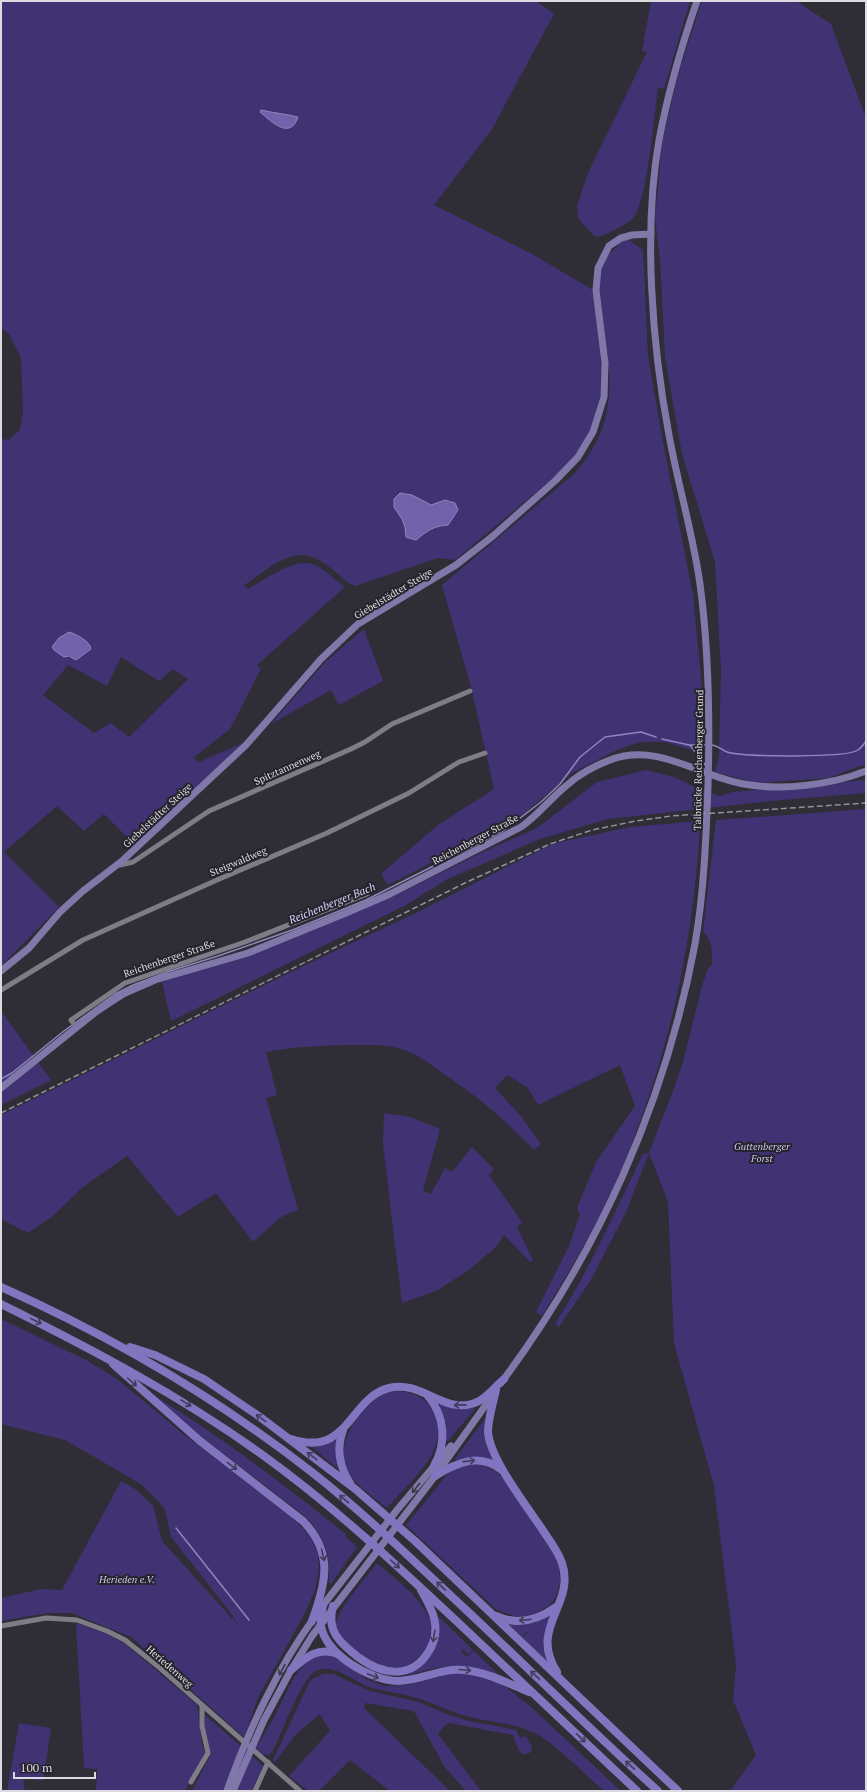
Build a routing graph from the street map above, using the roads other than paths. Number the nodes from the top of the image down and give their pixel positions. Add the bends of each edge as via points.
1 (697, 1) edge
2 (652, 234) junction
3 (470, 691) dead end
4 (485, 753) dead end
5 (866, 771) edge
6 (115, 867) junction
7 (367, 894) dead end
8 (246, 947) junction
9 (1, 971) edge
10 (1, 990) edge
11 (75, 1025) junction
12 (1, 1088) edge
13 (1, 1287) edge
14 (1, 1304) edge
15 (113, 1341) junction
16 (104, 1356) junction
17 (504, 1379) junction
18 (496, 1390) junction
19 (425, 1393) junction
20 (476, 1417) junction
21 (343, 1430) junction
22 (288, 1438) junction
23 (434, 1466) junction
24 (505, 1472) junction
25 (435, 1476) junction
26 (354, 1488) junction
27 (419, 1586) junction
28 (323, 1605) junction
29 (333, 1606) junction
30 (557, 1606) junction
31 (490, 1613) junction
32 (312, 1621) junction
33 (320, 1624) junction
34 (1, 1626) edge
35 (340, 1655) junction
36 (291, 1670) junction
37 (564, 1683) junction
38 (535, 1695) junction
39 (202, 1706) junction
40 (252, 1737) junction
41 (244, 1755) junction
42 (268, 1762) junction
43 (191, 1782) dead end
44 (226, 1791) edge
45 (233, 1791) edge
46 (255, 1791) edge
47 (300, 1791) edge
48 (637, 1791) edge
49 (658, 1791) edge
50 (678, 1791) edge

1 - 2 main road, Talbrücke Reichenberger Grund via 674,74 659,142
2 - 6 main road, Giebelstädter Steige via 621,238 609,246 598,268 596,290 605,363 604,398 593,432 578,457 493,536 456,565 358,624 321,659 246,745
2 - 17 main road, Talbrücke Reichenberger Grund via 652,287 659,372 668,433 699,578 708,649 710,700 705,861 695,943 664,1068 627,1169 608,1211 572,1277 539,1331
3 - 6 street, Spitztannenweg via 392,724 351,749 209,811 133,862
4 - 10 street, Steigwaldweg via 459,762 409,793 327,833 83,940
5 - 8 main road, Reichenberger Straße via 833,781 765,787 743,784 652,755 610,760 574,779 521,827 390,894
6 - 9 main road, Giebelstädter Steige via 66,907 29,948
7 - 8 street, Reichenberger Straße
8 - 11 main road, Reichenberger Straße via 123,994
8 - 11 street, Reichenberger Straße via 125,983 70,1020
11 - 12 main road, Reichenberger Straße
13 - 15 highway
14 -> 16 highway
22 -> 15 highway via 204,1379 155,1355
49 -> 15 highway via 404,1551 337,1493 233,1414
16 -> 27 highway via 190,1406 265,1457 348,1523
16 -> 32 highway via 160,1408 308,1526 319,1544 325,1565 324,1587
17 - 18 main road, Talbrücke Reichenberger Grund
17 -> 19 highway via 484,1398 465,1405 446,1404
18 - 20 main road, Talbrücke Reichenberger Grund
18 - 24 highway via 489,1421 489,1438 494,1455
19 - 21 highway via 401,1386 384,1389 370,1398
19 - 23 highway via 436,1407 442,1425 442,1444
20 - 23 main road
20 - 25 main road
21 - 22 highway via 333,1437 316,1442
21 - 26 highway via 339,1458
26 -> 22 highway
23 -> 28 main road
25 -> 24 highway via 456,1464 472,1460 489,1463
24 - 30 highway via 564,1568 564,1585
25 - 29 main road
26 - 31 highway
27 -> 29 highway via 432,1613 435,1629 432,1645 419,1663 402,1671 384,1671 367,1664 342,1645 332,1627
27 - 38 highway
28 - 32 main road
28 - 33 highway
29 - 33 main road
30 -> 31 highway via 545,1615 527,1621 509,1620
30 - 37 highway via 548,1630 547,1647 551,1662
31 - 37 highway
32 -> 40 main road via 291,1653
33 - 35 highway via 328,1643
33 - 36 main road
34 - 39 street, Heriedenweg via 46,1618 77,1620 107,1631 139,1651
35 - 36 highway via 318,1652 306,1657
35 -> 38 highway via 363,1672 384,1680 406,1680 438,1672 468,1670 492,1676
36 - 40 main road
37 - 50 highway
38 -> 48 highway
39 - 42 street, Heriedenweg
39 - 43 street via 202,1726 208,1753
40 - 41 main road
41 - 44 main road
41 - 45 main road
42 - 46 street
42 - 47 street, Heriedenweg

